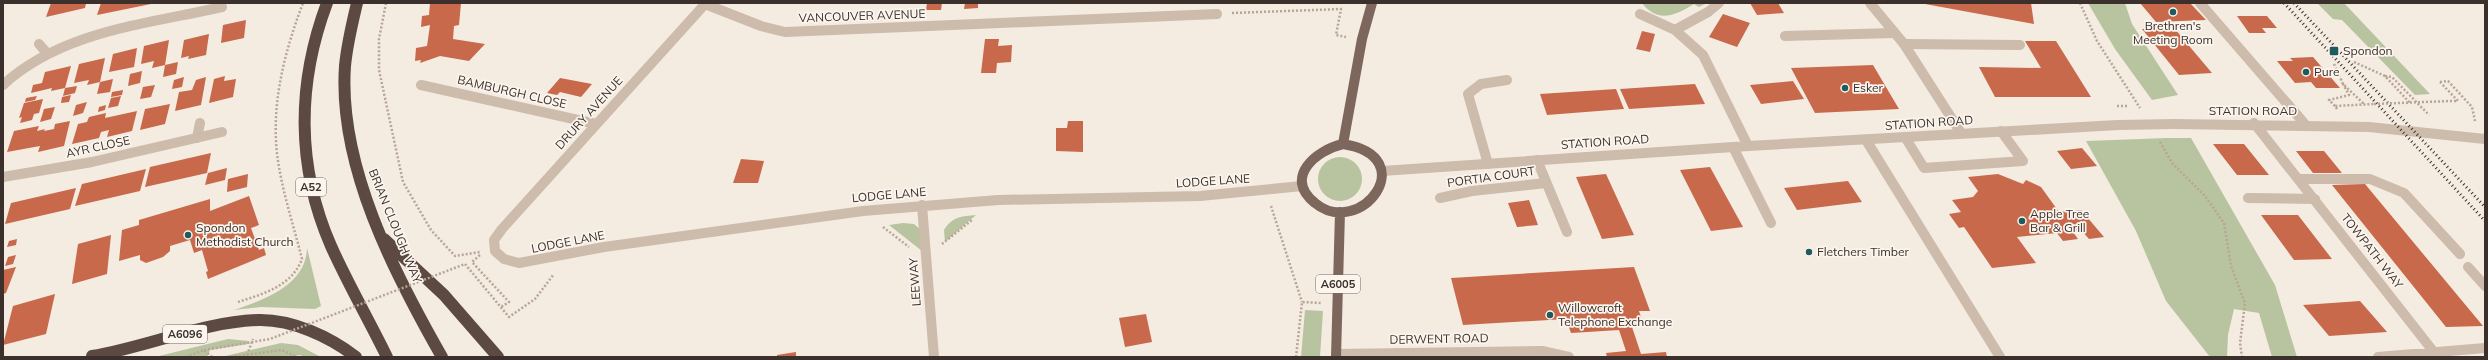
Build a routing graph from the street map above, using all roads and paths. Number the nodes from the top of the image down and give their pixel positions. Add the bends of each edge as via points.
1 (303, 3) edge
2 (327, 3) edge
3 (357, 3) edge
4 (386, 3) edge
5 (1372, 3) edge
6 (1719, 3) edge
7 (1870, 3) edge
8 (2080, 3) edge
9 (2200, 3) edge
10 (705, 4) edge
11 (222, 7) dead end
12 (200, 12) junction
13 (1218, 14) joint
14 (1640, 14) dead end
15 (199, 22) dead end
16 (1675, 30) junction
17 (1894, 33) junction
18 (1784, 36) dead end
19 (1362, 39) junction
20 (39, 44) dead end
21 (1904, 44) junction
22 (2020, 45) dead end
23 (46, 52) junction
24 (2354, 62) dead end
25 (2334, 64) dead end
26 (2385, 76) junction
27 (1507, 80) dead end
28 (2343, 84) junction
29 (3, 85) edge
30 (421, 85) dead end
31 (2410, 103) junction
32 (2365, 105) junction
33 (2335, 106) dead end
34 (2341, 106) dead end
35 (2143, 113) dead end
36 (200, 123) dead end
37 (2254, 123) junction
38 (2304, 123) junction
39 (596, 124) junction
40 (2001, 131) junction
41 (2445, 131) junction
42 (222, 132) dead end
43 (1960, 134) junction
44 (1905, 137) junction
45 (197, 138) junction
46 (2157, 138) dead end
47 (2481, 138) edge
48 (1866, 140) junction
49 (1342, 144) junction
50 (1748, 146) junction
51 (1733, 147) junction
52 (1537, 160) junction
53 (1488, 164) junction
54 (1382, 171) junction
55 (5, 179) edge
56 (2300, 179) junction
57 (1546, 183) junction
58 (1302, 186) junction
59 (1265, 190) junction
60 (1440, 198) dead end
61 (2248, 198) dead end
62 (2315, 199) junction
63 (922, 205) junction
64 (863, 211) junction
65 (1340, 212) junction
66 (974, 219) dead end
67 (1771, 223) dead end
68 (1567, 232) dead end
69 (383, 238) junction
70 (494, 243) joint
71 (482, 252) dead end
72 (570, 254) junction
73 (2460, 254) dead end
74 (926, 259) junction
75 (472, 262) dead end
76 (2468, 267) dead end
77 (2485, 286) edge
78 (237, 302) dead end
79 (1302, 302) junction
80 (1338, 303) junction
81 (501, 307) junction
82 (253, 337) dead end
83 (2485, 348) edge
84 (204, 350) junction
85 (2433, 351) junction
86 (247, 355) junction
87 (1336, 356) edge
88 (91, 357) edge
89 (186, 357) edge
90 (212, 357) edge
91 (232, 357) edge
92 (297, 357) edge
93 (356, 357) edge
94 (388, 357) edge
95 (442, 357) edge
96 (498, 357) edge
97 (934, 357) edge
98 (1296, 357) edge
99 (1569, 357) edge
100 (2000, 357) edge
101 (2242, 357) edge
102 (2378, 357) edge

1 - 78 path via 289,39 277,100 278,160 302,258 300,266 281,285
2 - 94 highway, A52 via 316,33 306,78 304,136 308,170 324,229
3 - 69 highway, BRIAN CLOUGH WAY via 346,56 347,124 360,180
4 - 71 path via 379,39 379,70 403,182 431,230 455,256
5 - 19 main road
6 - 16 street
7 - 17 street
8 - 35 path via 2097,41
9 - 38 street
10 - 13 street, VANCOUVER AVENUE via 761,26 785,32
10 - 39 street, DRURY AVENUE
11 - 12 street
12 - 15 street
12 - 23 street via 88,38
13 - 19 path via 1341,9 1336,35
14 - 16 street
16 - 50 street via 1703,55
17 - 18 street
17 - 21 street
19 - 49 main road
20 - 23 street
21 - 22 street
21 - 43 street
23 - 29 street via 24,66
24 - 26 path
25 - 28 path
26 - 31 path
26 - 41 path via 2392,77
27 - 53 street via 1489,81 1476,86 1468,94
28 - 32 path
28 - 33 path via 2350,95 2329,100
30 - 39 street, BAMBURGH CLOSE
31 - 32 path, bridge
31 - 47 path, bridge via 2458,101 2440,82 2448,82 2472,107
32 - 34 path
36 - 45 street
37 - 38 street, STATION ROAD
37 - 40 street, STATION ROAD, bridge via 2118,125
37 - 56 street, TOWPATH WAY
38 - 41 street, STATION ROAD
39 - 70 street, DRURY AVENUE via 502,229
40 - 43 street, STATION ROAD
40 - 44 street via 2023,161 1924,168
41 - 47 street, STATION ROAD
42 - 45 street, AYR CLOSE
43 - 44 street, STATION ROAD
44 - 48 street, STATION ROAD
45 - 55 street, AYR CLOSE
46 - 101 path via 2172,163 2205,196 2224,223 2232,266 2245,303 2240,343
48 - 50 street, STATION ROAD
48 - 100 street
49 - 54 main road via 1356,145 1366,150 1374,156
49 - 58 main road via 1319,152 1308,161
50 - 51 street, STATION ROAD
51 - 52 street, STATION ROAD
51 - 67 street
52 - 53 street, STATION ROAD
52 - 57 street, PORTIA COURT
53 - 54 street, STATION ROAD
54 - 65 main road via 1381,186 1375,198 1364,208
56 - 62 street, TOWPATH WAY
56 - 73 street via 2370,179 2404,193
57 - 60 street, PORTIA COURT via 1472,191
57 - 68 street, PORTIA COURT
58 - 59 street, LODGE LANE
58 - 65 main road via 1315,203 1331,211
59 - 63 street, LODGE LANE via 1200,196 998,200
59 - 79 path
61 - 62 street
62 - 85 street, TOWPATH WAY
63 - 64 street, LODGE LANE
63 - 74 street, LEEWAY
64 - 72 street, LODGE LANE via 770,222
64 - 74 path
65 - 80 main road, A6005
66 - 74 path
69 - 95 highway, BRIAN CLOUGH WAY via 414,309
69 - 96 highway via 407,256 470,322
70 - 72 street, LODGE LANE via 495,251 500,256 519,264
72 - 81 path via 535,299 524,309 509,317
74 - 97 street, LEEWAY
75 - 81 path via 509,302
76 - 77 street
79 - 80 path
79 - 98 path
80 - 87 main road, A6005
81 - 84 path, bridge via 464,264 270,339
82 - 86 path
83 - 85 street
84 - 89 path
84 - 90 path
85 - 102 street
86 - 91 path
86 - 92 path via 282,350
87 - 99 street, DERWENT ROAD via 1542,350
88 - 93 highway, A6096 via 124,351 215,326 260,320 291,325 322,336 337,342

